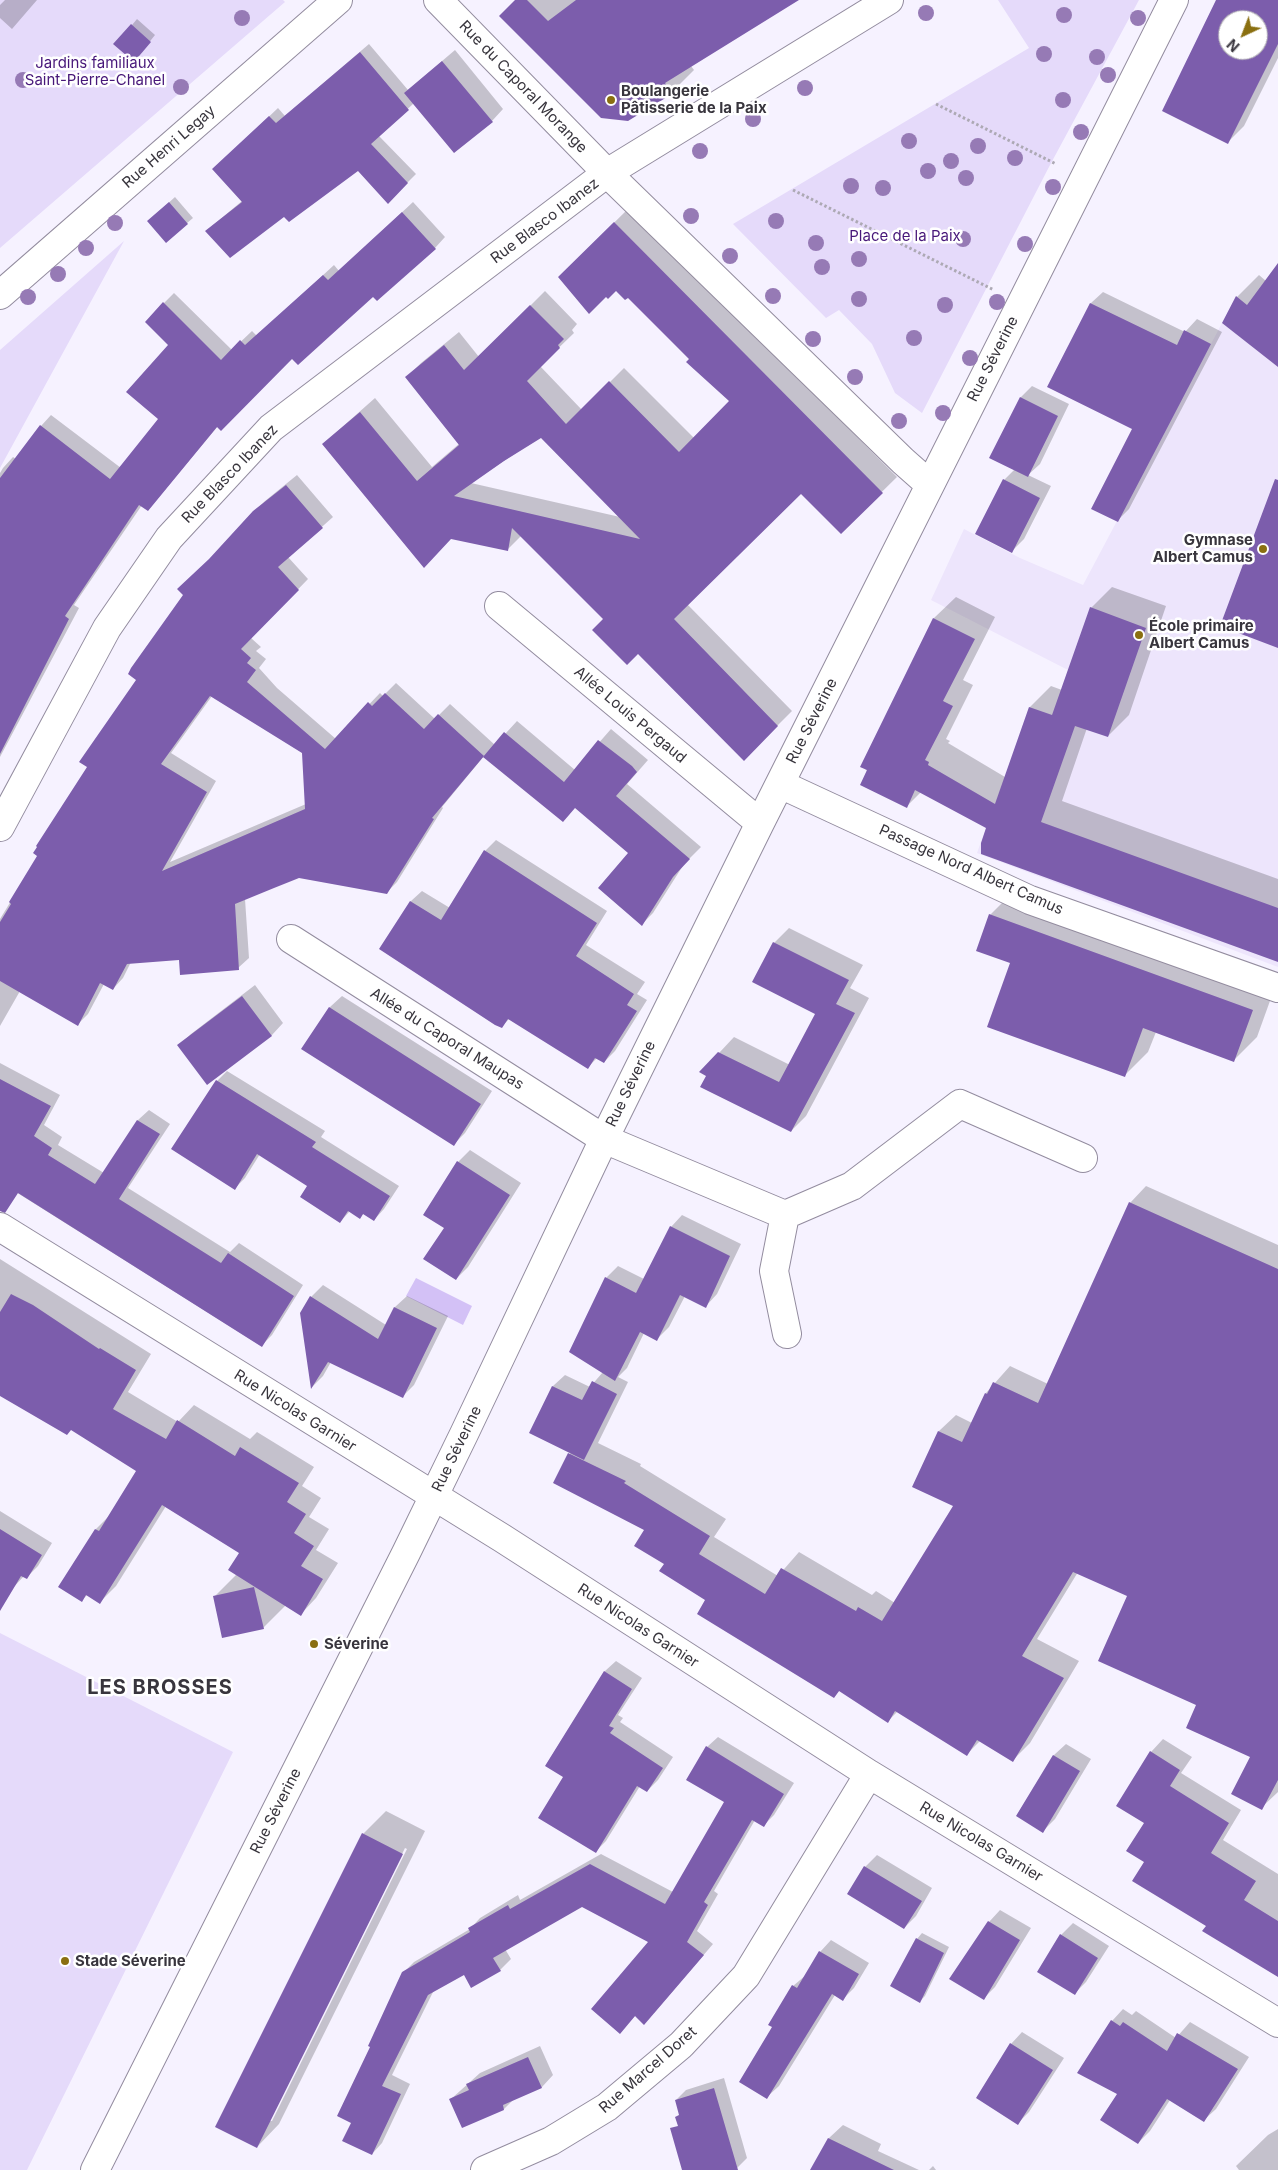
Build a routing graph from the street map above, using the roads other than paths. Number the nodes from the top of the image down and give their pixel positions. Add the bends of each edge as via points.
1 (338, 0) edge
2 (438, 0) edge
3 (889, 0) edge
4 (1174, 0) edge
5 (607, 174) junction
6 (0, 295) edge
7 (929, 484) junction
8 (499, 606) dead end
9 (780, 784) junction
10 (760, 823) junction
11 (0, 827) edge
12 (291, 939) dead end
13 (1278, 988) edge
14 (604, 1139) junction
15 (1083, 1158) dead end
16 (785, 1215) junction
17 (0, 1227) edge
18 (787, 1334) dead end
19 (433, 1497) junction
20 (869, 1774) junction
21 (1278, 2022) edge
22 (95, 2170) edge
23 (485, 2170) edge

1 - 6 street, Rue Henri Legay
2 - 5 street, Rue du Caporal Morange
3 - 5 street
4 - 7 street, Rue Séverine
5 - 7 street
5 - 11 street, Rue Blasco Ibanez via 271,428 169,538 107,628
7 - 9 street, Rue Séverine
8 - 10 street, Allée Louis Pergaud
9 - 10 street, Rue Séverine
9 - 13 street, Passage Nord Albert Camus via 1030,900
10 - 14 street, Rue Séverine
12 - 14 street, Allée du Caporal Maupas
14 - 16 street, Allée du Caporal Maupas
14 - 19 street, Rue Séverine
15 - 16 street via 960,1104 852,1186
16 - 18 street via 774,1271
17 - 19 street, Rue Nicolas Garnier
19 - 20 street, Rue Nicolas Garnier
19 - 22 street, Rue Séverine
20 - 21 street, Rue Nicolas Garnier
20 - 23 street, Rue Marcel Doret via 746,1976 681,2045 607,2107 551,2141

